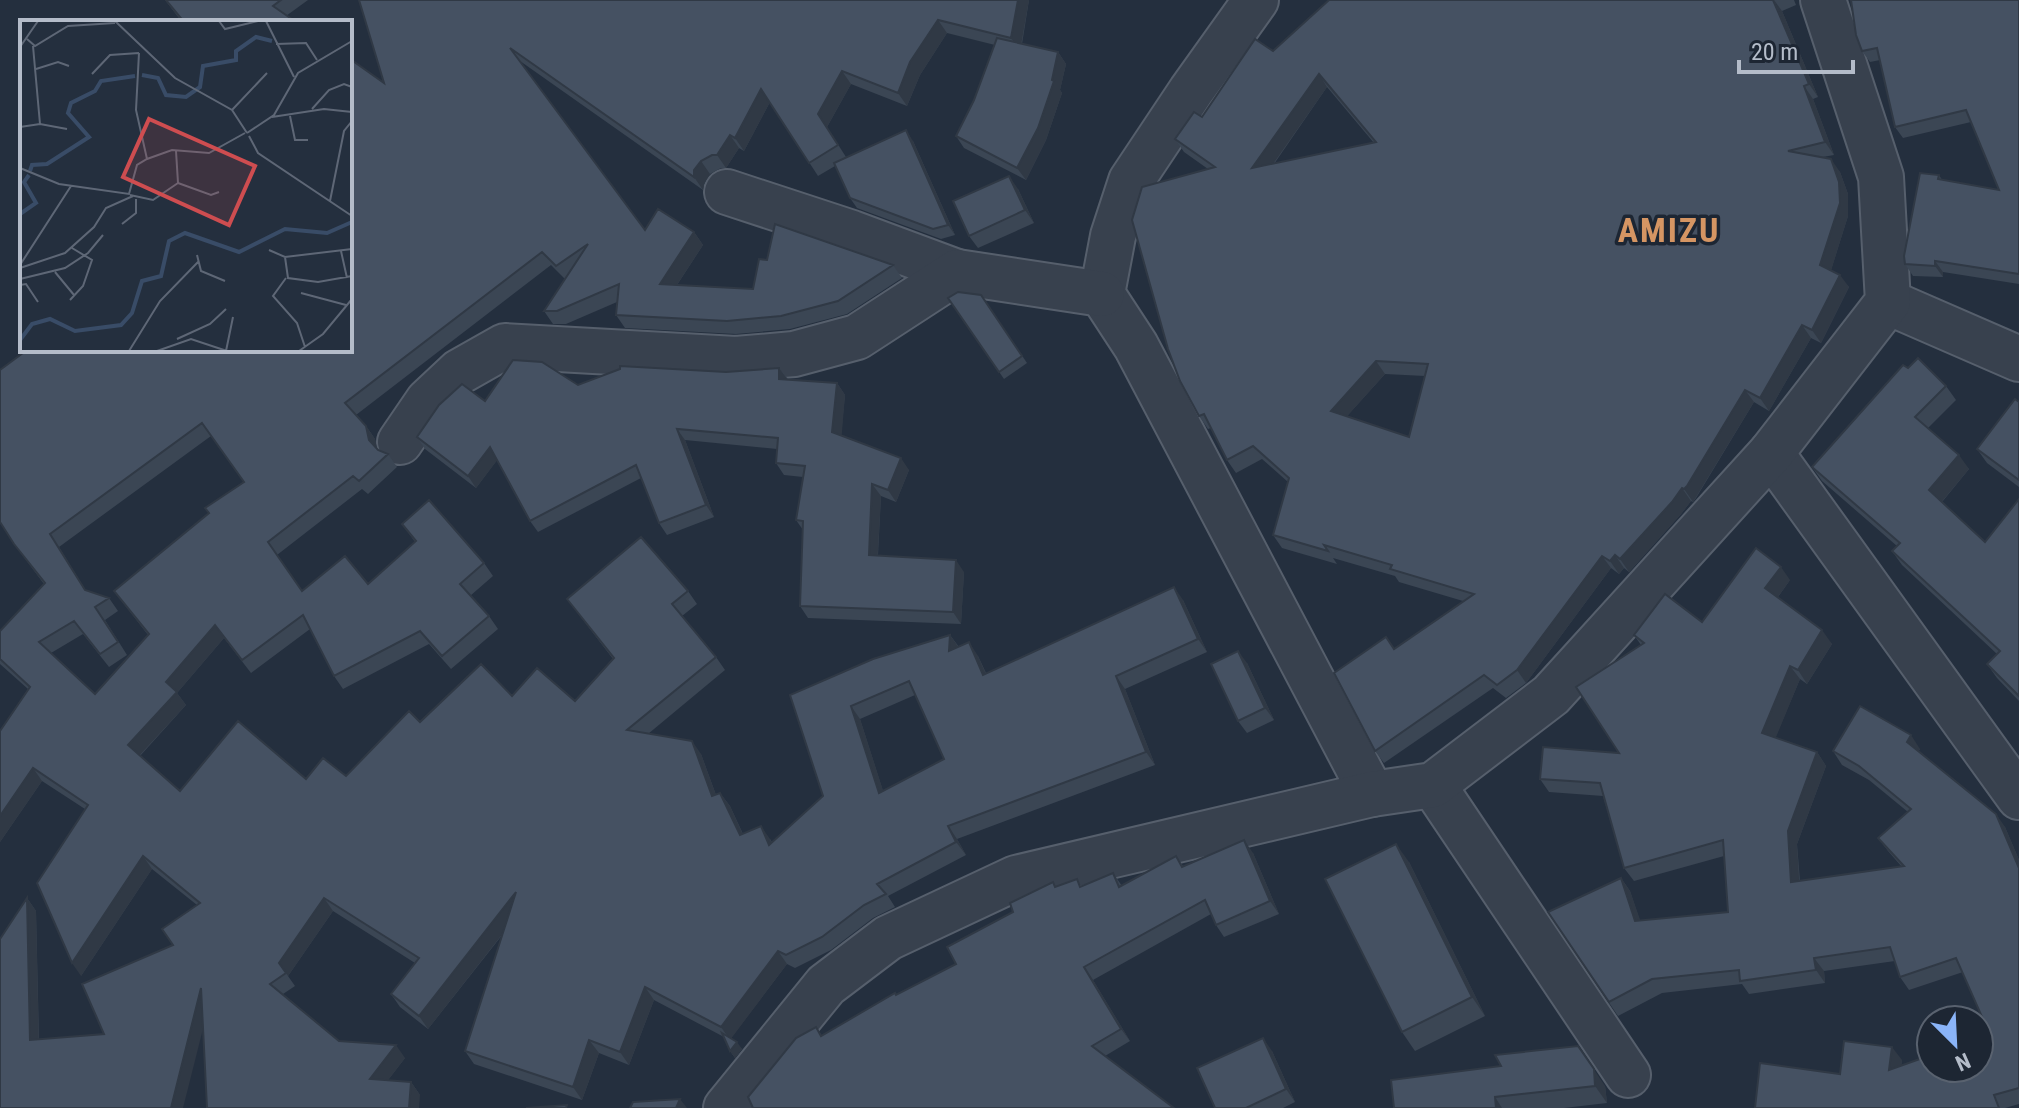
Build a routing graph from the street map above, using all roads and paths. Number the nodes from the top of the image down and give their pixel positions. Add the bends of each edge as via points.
1 (1256, 0) edge
2 (1823, 0) edge
3 (727, 192) dead end
4 (957, 272) junction
5 (1102, 294) junction
6 (1888, 302) junction
7 (2019, 359) edge
8 (400, 442) dead end
9 (1771, 453) junction
10 (1433, 785) junction
11 (1372, 794) junction
12 (2019, 797) edge
13 (1628, 1075) dead end
14 (726, 1108) edge

1 - 5 street via 1131,181
2 - 6 street via 1881,177
3 - 4 street
4 - 5 street
4 - 8 street via 857,337 794,354 736,359 505,346 459,372 428,401
5 - 11 street via 1136,346
6 - 7 street
6 - 9 street
9 - 10 street via 1551,695
9 - 12 street
10 - 11 street
10 - 13 street
11 - 14 street via 1016,878 888,938 826,985

